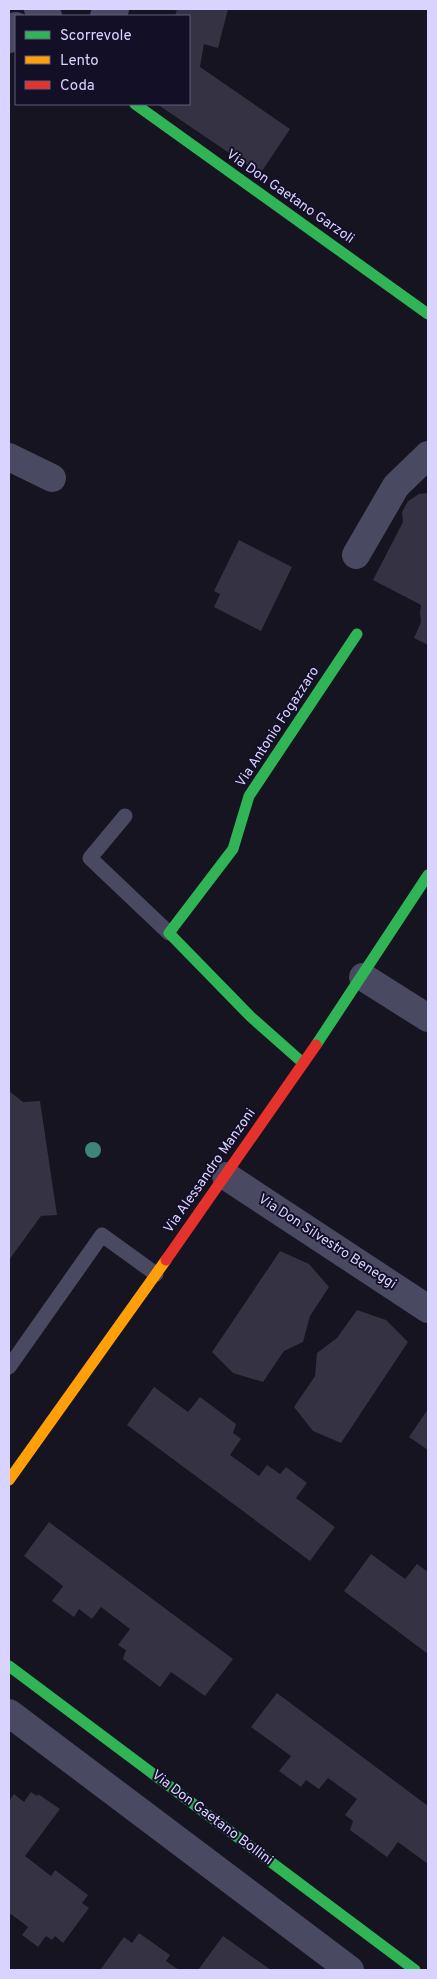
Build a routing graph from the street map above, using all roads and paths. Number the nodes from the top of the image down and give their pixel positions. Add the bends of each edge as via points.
1 (15, 28) edge
2 (9, 39) edge
3 (136, 105) edge
4 (428, 314) edge
5 (428, 455) edge
6 (9, 456) edge
7 (52, 478) dead end
8 (356, 555) dead end
9 (357, 634) dead end
10 (125, 816) dead end
11 (428, 875) edge
12 (169, 933) junction
13 (363, 977) junction
14 (428, 1018) edge
15 (303, 1063) junction
16 (226, 1176) junction
17 (156, 1274) junction
18 (428, 1309) edge
19 (9, 1367) edge
20 (9, 1480) edge
21 (9, 1666) edge
22 (9, 1713) edge
23 (350, 1970) edge
24 (415, 1970) edge

1 - 2 street
3 - 4 street, Via Don Gaetano Garzoli
5 - 8 street via 396,486
6 - 7 street
9 - 12 street, Via Antonio Fogazzaro via 249,796 233,849
10 - 12 lane via 90,858
11 - 13 street, Via Alessandro Manzoni
12 - 15 street via 237,1005
13 - 14 street
13 - 15 street, Via Alessandro Manzoni
15 - 16 street, Via Alessandro Manzoni
16 - 17 street, Via Alessandro Manzoni
16 - 18 street, Via Don Silvestro Beneggi
17 - 19 lane via 102,1235
17 - 20 street, Via Alessandro Manzoni
21 - 24 street, Via Don Gaetano Bollini
22 - 23 street

